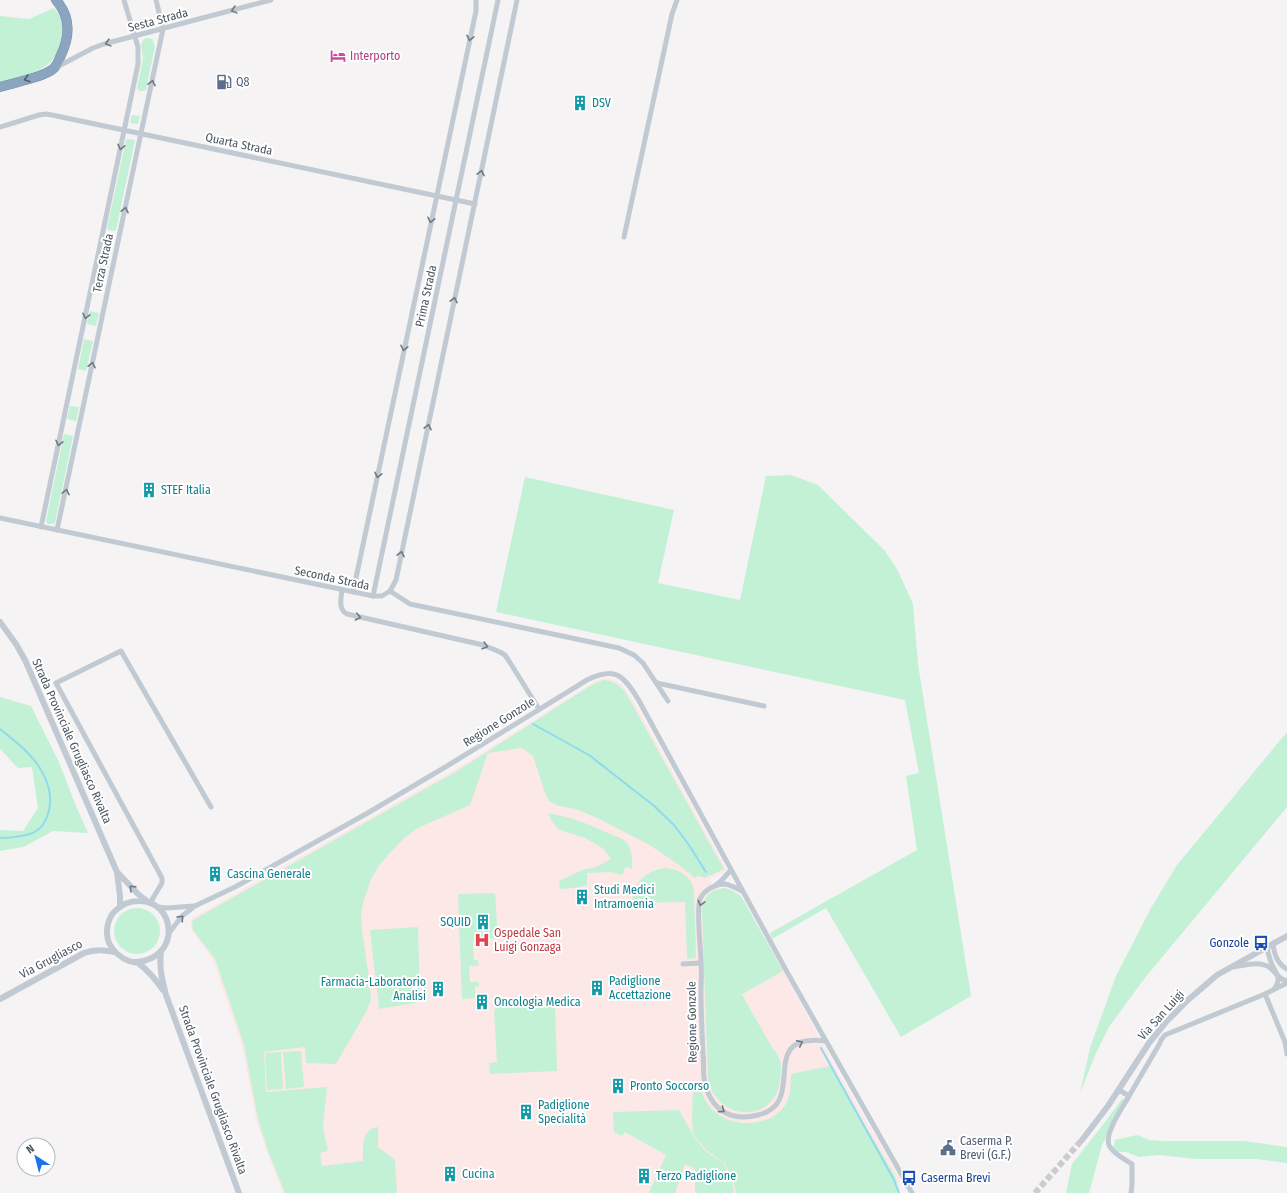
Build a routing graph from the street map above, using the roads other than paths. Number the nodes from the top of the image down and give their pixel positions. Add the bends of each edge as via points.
1 (56, 0) edge
2 (124, 0) edge
3 (156, 0) edge
4 (271, 0) edge
5 (476, 0) edge
6 (498, 0) edge
7 (518, 0) edge
8 (677, 0) edge
9 (163, 29) junction
10 (135, 36) junction
11 (53, 69) junction
12 (0, 87) edge
13 (0, 127) edge
14 (124, 130) junction
15 (141, 133) junction
16 (436, 195) junction
17 (456, 200) junction
18 (474, 204) junction
19 (624, 237) dead end
20 (0, 518) edge
21 (41, 527) junction
22 (57, 530) junction
23 (342, 590) junction
24 (390, 591) junction
25 (353, 592) junction
26 (373, 596) junction
27 (0, 622) edge
28 (657, 683) junction
29 (668, 701) dead end
30 (764, 706) dead end
31 (539, 709) junction
32 (210, 807) dead end
33 (731, 870) junction
34 (117, 872) junction
35 (714, 886) junction
36 (743, 892) junction
37 (149, 902) junction
38 (195, 906) junction
39 (120, 907) junction
40 (158, 907) junction
41 (169, 933) junction
42 (1287, 936) edge
43 (1273, 943) junction
44 (1267, 946) junction
45 (115, 952) junction
46 (161, 952) junction
47 (136, 962) junction
48 (701, 963) junction
49 (683, 964) dead end
50 (1231, 967) junction
51 (1287, 969) edge
52 (1279, 977) junction
53 (1287, 982) edge
54 (1274, 990) junction
55 (1265, 994) junction
56 (166, 995) junction
57 (0, 999) edge
58 (826, 1041) junction
59 (1287, 1054) edge
60 (1119, 1090) junction
61 (1129, 1096) junction
62 (1082, 1140) tunnel mouth
63 (239, 1193) edge
64 (912, 1193) edge
65 (1130, 1193) edge

1 - 11 highway via 67,19 68,27 65,48
2 - 10 street, Terza Strada
3 - 9 street, Terza Strada
4 -> 9 street, Sesta Strada
5 -> 16 street, Prima Strada via 476,11
6 - 17 street, Prima Strada
18 -> 7 street
8 - 19 street
9 - 10 street, Sesta Strada
15 -> 9 street, Terza Strada
10 -> 11 street, Sesta Strada via 93,48
10 - 14 street, Terza Strada via 138,64
11 -> 12 highway
13 - 14 street, Quarta Strada via 46,114
14 - 15 street, Quarta Strada
14 -> 21 street, Terza Strada
15 - 16 street, Quarta Strada
22 -> 15 street, Terza Strada
16 - 17 street, Quarta Strada
16 -> 25 street, Prima Strada
17 - 18 street, Quarta Strada
17 - 26 street, Prima Strada
24 -> 18 street via 396,580
20 - 21 street, Seconda Strada
21 - 22 street, Seconda Strada
22 - 23 street, Seconda Strada
23 - 25 street, Seconda Strada
23 -> 31 street via 341,609 347,614 483,645 500,652 509,660
24 - 26 street, Seconda Strada via 382,596
24 - 28 street via 410,604 619,648 644,663
25 - 26 street, Seconda Strada
27 - 34 street, Strada Provinciale Grugliasco Rivalta via 25,660
28 - 29 street
28 - 30 street
31 - 33 street, Regione Gonzole via 602,673 623,679 638,699
31 - 38 street, Regione Gonzole via 366,814 235,887
32 - 37 street via 121,651 56,683 162,878 162,883
33 - 35 street, Regione Gonzole
33 - 36 street, Regione Gonzole
37 -> 34 street
34 - 39 street
35 - 36 street via 724,884
35 -> 48 street, Regione Gonzole via 705,891 700,899
36 - 58 street, Regione Gonzole
37 - 39 street via 134,901
37 - 40 street
38 - 40 street, Regione Gonzole
41 -> 38 street, Regione Gonzole via 182,916
39 - 45 street via 108,923 109,943
40 - 41 street via 168,923
41 - 46 street via 167,943
42 - 43 street, Via San Luigi
43 - 44 street, Via San Luigi
43 - 51 street via 1276,957
44 - 50 street, Via San Luigi
44 - 52 street via 1271,962
45 - 47 street via 124,959
45 - 57 street, Via Grugliasco via 98,950 84,953
46 - 47 street via 150,960
46 - 56 street via 161,975
47 - 56 street via 154,978
48 - 49 street, Regione Gonzole
48 -> 58 street, Regione Gonzole via 704,1078 711,1099 726,1113 741,1118 769,1111 783,1093 786,1058 790,1049 806,1040
50 - 52 street via 1252,964 1266,966
50 - 60 street, Via San Luigi via 1217,975 1166,1022
52 - 53 street
52 - 54 street
53 - 54 street
54 - 55 street
55 - 59 street via 1286,1042
55 - 61 street via 1165,1035
56 - 63 street, Strada Provinciale Grugliasco Rivalta
58 - 64 street, Regione Gonzole
60 - 61 street
60 - 62 street, Via San Luigi
61 - 65 street via 1108,1137 1109,1147 1132,1164

